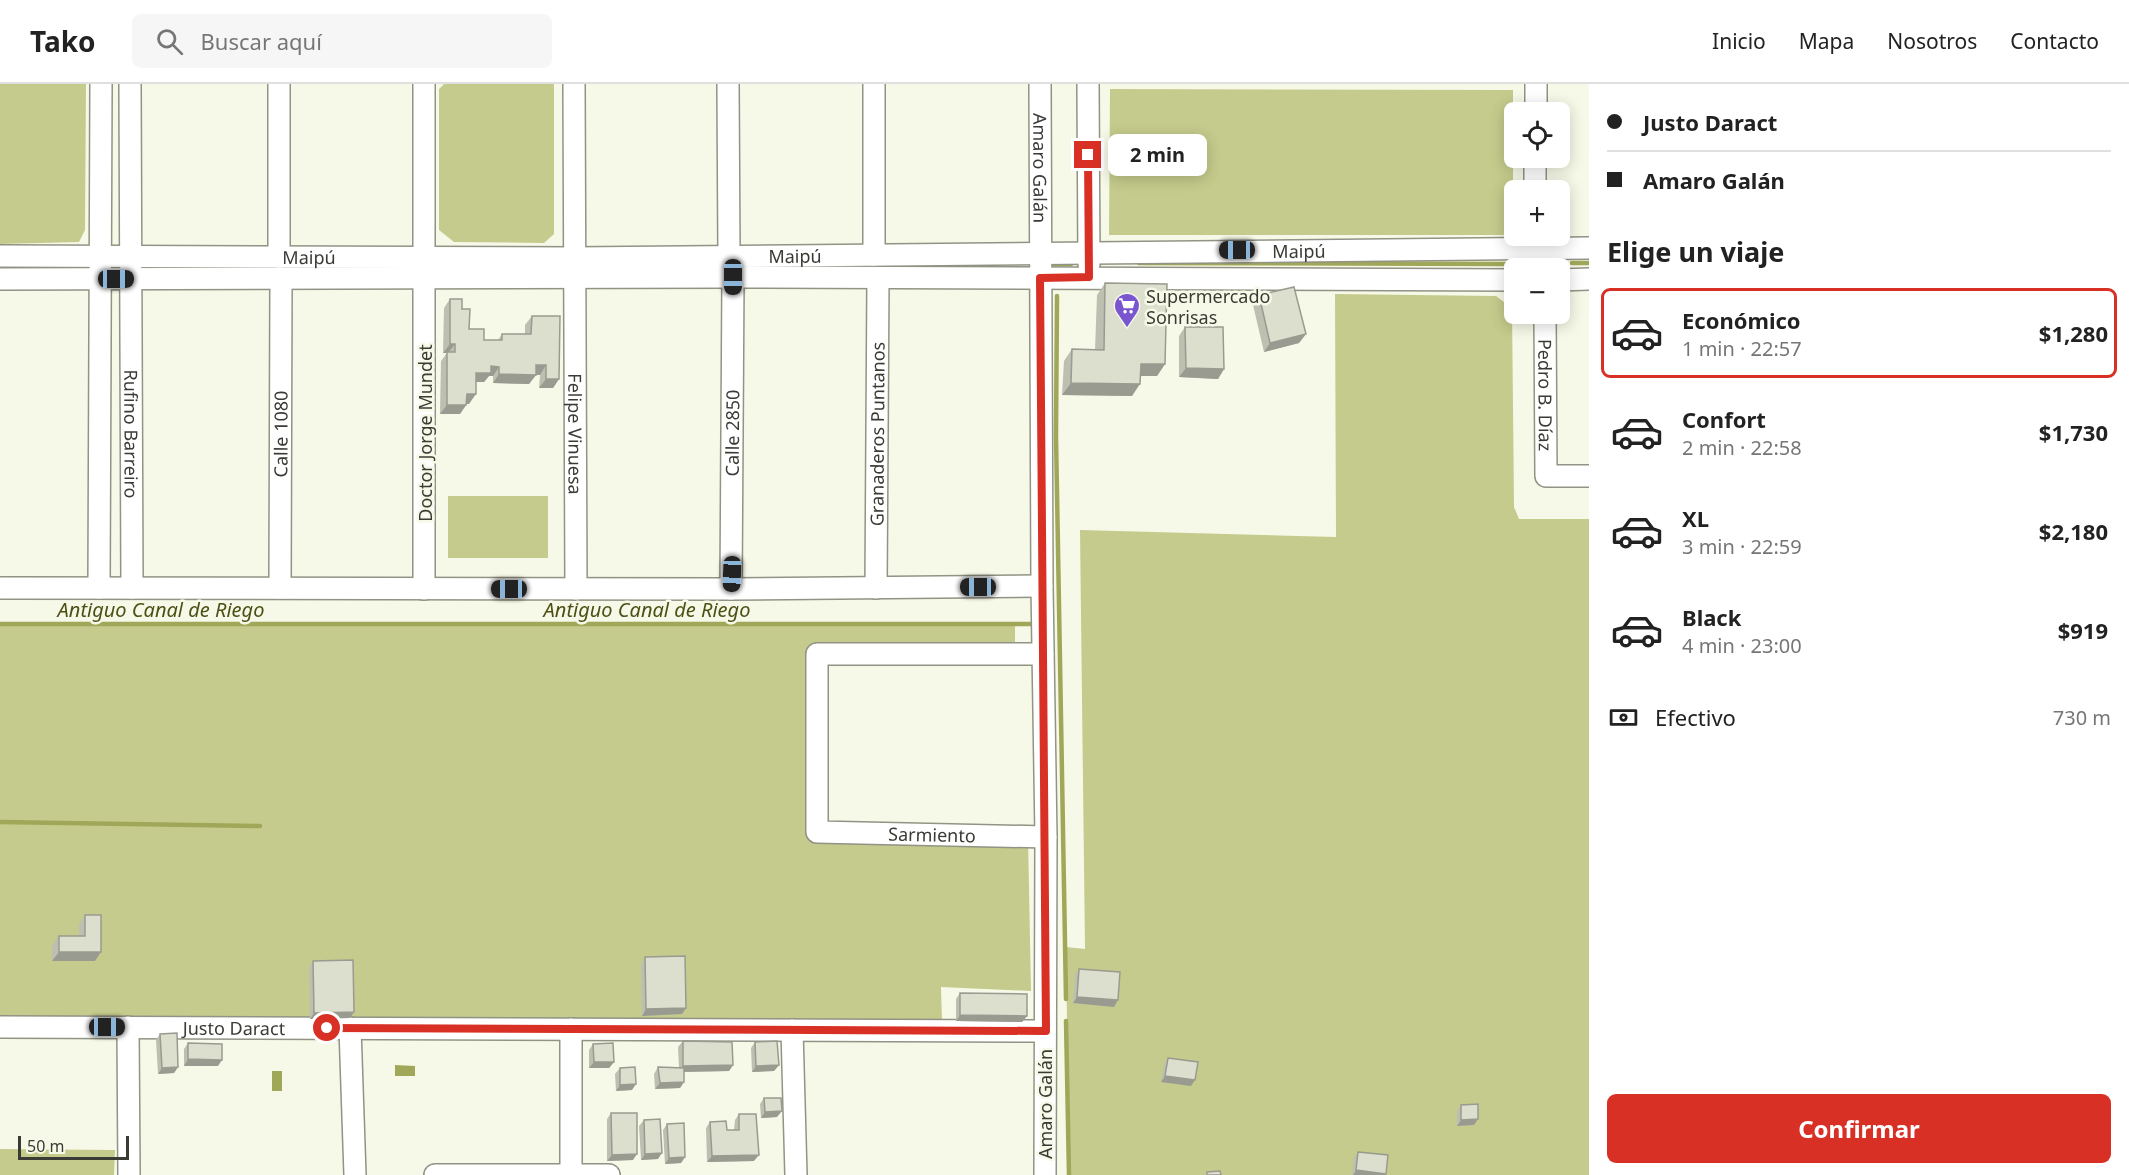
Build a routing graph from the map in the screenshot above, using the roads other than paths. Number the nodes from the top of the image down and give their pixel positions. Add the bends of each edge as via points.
1 (101, 84) edge
2 (130, 84) edge
3 (279, 84) edge
4 (424, 84) edge
5 (574, 84) edge
6 (728, 84) edge
7 (874, 84) edge
8 (1040, 84) edge
9 (1088, 84) edge
10 (1536, 84) edge
11 (1536, 102) edge
12 (1504, 243) edge
13 (1570, 246) edge
14 (1589, 248) edge
15 (1041, 252) junction
16 (1089, 252) junction
17 (100, 255) junction
18 (874, 255) junction
19 (0, 256) edge
20 (131, 256) junction
21 (280, 267) junction
22 (424, 267) junction
23 (575, 267) junction
24 (731, 267) junction
25 (1089, 277) junction
26 (878, 278) junction
27 (1040, 278) junction
28 (0, 279) edge
29 (101, 279) junction
30 (132, 279) junction
31 (1589, 279) edge
32 (1504, 280) edge
33 (1570, 280) edge
34 (1545, 324) edge
35 (1589, 476) edge
36 (1042, 586) junction
37 (0, 588) edge
38 (99, 588) junction
39 (132, 588) junction
40 (280, 588) junction
41 (876, 588) junction
42 (424, 589) junction
43 (576, 589) junction
44 (731, 589) junction
45 (1043, 654) junction
46 (1046, 837) junction
47 (0, 1027) edge
48 (128, 1027) junction
49 (350, 1028) junction
50 (571, 1029) junction
51 (792, 1030) junction
52 (1046, 1031) junction
53 (572, 1174) edge
54 (129, 1175) edge
55 (355, 1175) edge
56 (435, 1175) edge
57 (609, 1175) edge
58 (796, 1175) edge
59 (1045, 1175) edge

1 - 17 street
2 - 20 street
3 - 21 street, Calle 1080
4 - 22 street, Doctor Jorge Mundet
5 - 23 street, Felipe Vinuesa
6 - 24 street, Calle 2850
7 - 18 street
8 - 15 street, Amaro Galán
9 - 16 street
10 - 11 street
12 - 16 street, Maipú
13 - 14 street, Maipú
15 - 16 street, Maipú
15 - 18 street, Maipú
15 - 27 street, Amaro Galán
16 - 25 street
17 - 19 street, Maipú
17 - 20 street, Maipú
17 - 29 street, Rufino Barreiro
18 - 24 street, Maipú
20 - 21 street, Maipú
20 - 30 street, Rufino Barreiro
21 - 22 street, Maipú
21 - 30 street, Maipú
21 - 40 street, Calle 1080
22 - 23 street, Maipú
22 - 42 street, Doctor Jorge Mundet
23 - 24 street, Maipú
23 - 43 street, Felipe Vinuesa
24 - 26 street, Maipú
24 - 44 street, Calle 2850
25 - 27 street, Maipú
25 - 32 street, Maipú
26 - 27 street, Maipú
26 - 41 street, Granaderos Puntanos
27 - 36 street, Amaro Galán
28 - 29 street, Maipú
29 - 30 street, Maipú
29 - 38 street, Rufino Barreiro
30 - 39 street, Rufino Barreiro
31 - 33 street
34 - 35 street, Pedro B. Díaz via 1546,476
36 - 41 street
36 - 45 street, Amaro Galán
37 - 38 street
38 - 39 street
39 - 40 street
40 - 42 street
41 - 44 street
42 - 43 street
43 - 44 street
45 - 46 street, Amaro Galán
45 - 46 street, Sarmiento via 818,654 817,832
46 - 52 street, Amaro Galán
47 - 48 street, Justo Daract
48 - 49 street, Justo Daract
48 - 54 street
49 - 50 street, Justo Daract
49 - 55 street
50 - 51 street, Justo Daract
50 - 53 street
51 - 52 street, Justo Daract
51 - 58 street
52 - 59 street, Amaro Galán
53 - 56 street
53 - 57 street

